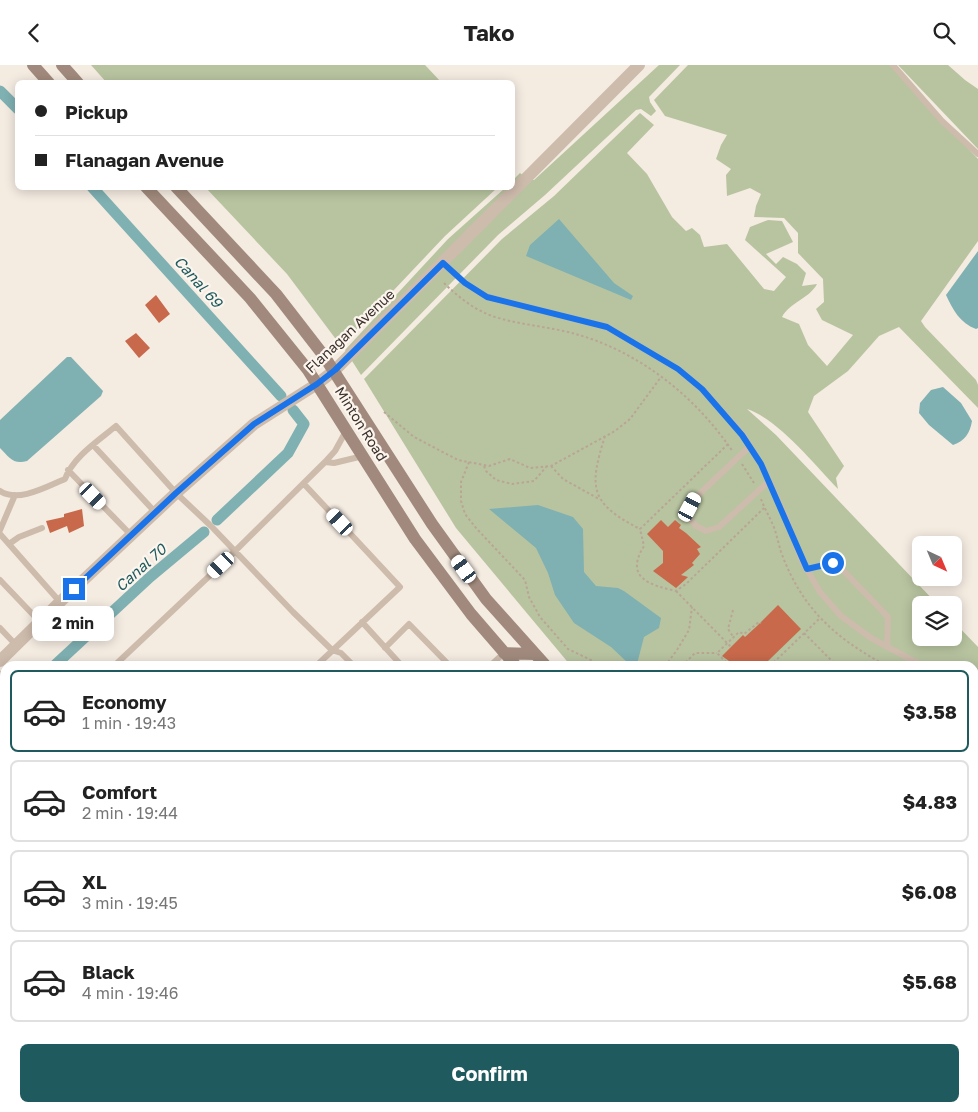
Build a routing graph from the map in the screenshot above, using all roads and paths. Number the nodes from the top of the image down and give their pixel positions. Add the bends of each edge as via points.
1 (33, 65) edge
2 (62, 65) edge
3 (639, 65) edge
4 (893, 65) edge
5 (46, 80) edge
6 (75, 80) edge
7 (978, 155) edge
8 (149, 190) edge
9 (179, 190) edge
10 (443, 263) junction
11 (444, 283) dead end
12 (335, 370) junction
13 (662, 377) junction
14 (317, 384) junction
15 (384, 411) dead end
16 (346, 430) junction
17 (605, 436) junction
18 (728, 444) junction
19 (93, 445) junction
20 (750, 446) junction
21 (363, 456) junction
22 (738, 458) junction
23 (325, 462) junction
24 (470, 462) junction
25 (484, 465) junction
26 (547, 466) junction
27 (551, 466) junction
28 (68, 470) junction
29 (769, 481) junction
30 (304, 484) junction
31 (0, 491) edge
32 (757, 491) junction
33 (176, 493) junction
34 (15, 495) junction
35 (599, 499) junction
36 (764, 508) junction
37 (155, 513) junction
38 (42, 528) dead end
39 (640, 529) junction
40 (0, 532) edge
41 (131, 535) junction
42 (9, 544) junction
43 (234, 552) junction
44 (807, 569) junction
45 (0, 581) edge
46 (676, 591) junction
47 (60, 602) junction
48 (692, 607) junction
49 (733, 610) dead end
50 (819, 619) junction
51 (40, 622) junction
52 (362, 622) junction
53 (761, 623) dead end
54 (0, 628) edge
55 (804, 633) junction
56 (734, 637) junction
57 (727, 644) junction
58 (16, 645) junction
59 (731, 647) dead end
60 (886, 647) junction
61 (385, 648) junction
62 (332, 650) junction
63 (504, 653) junction
64 (717, 653) junction
65 (533, 660) edge
66 (0, 661) edge
67 (119, 661) edge
68 (322, 661) edge
69 (349, 661) edge
70 (397, 661) edge
71 (445, 661) edge
72 (495, 661) edge
73 (511, 661) edge
74 (593, 661) edge
75 (669, 661) edge
76 (687, 661) edge
77 (725, 661) edge
78 (775, 661) edge
79 (831, 661) edge
80 (878, 661) edge
81 (913, 661) edge

1 - 5 main road
2 - 6 main road
3 - 10 street, Flanagan Avenue
4 - 7 lane via 942,121
8 - 14 main road, Minton Road via 250,298
9 - 12 main road, Minton Road via 276,294
10 - 12 street, Flanagan Avenue
10 - 20 lane via 487,297 607,327 644,347 702,389
11 - 13 path via 488,314 580,335 620,351
12 - 14 street, Flanagan Avenue
12 - 65 main road, Minton Road via 432,524
13 - 17 path via 630,419
13 - 18 path via 695,405
14 - 16 main road, Minton Road
14 - 33 street, Flanagan Avenue via 254,424
15 - 24 path via 414,437 458,460
16 - 21 main road, Minton Road
16 - 23 lane
17 - 27 path
17 - 35 path via 594,484
18 - 22 path
18 - 39 path
19 - 28 lane
19 - 33 lane via 116,426
19 - 37 lane
20 - 22 lane
20 - 29 lane
21 - 23 lane
21 - 63 main road, Minton Road via 415,539
22 - 32 path
22 - 32 lane via 695,498 690,507 690,519 706,531 719,527
23 - 30 lane
24 - 25 path
24 - 74 path via 461,482 465,514 525,581 540,617 568,649
25 - 26 path via 510,459 530,467
25 - 26 path via 496,480 512,484 534,481
26 - 27 path
27 - 35 path via 563,479
28 - 34 lane via 65,479
28 - 41 lane
29 - 32 lane
29 - 44 lane
30 - 43 lane
30 - 52 lane via 400,587
31 - 34 lane
32 - 36 path
33 - 37 street, Flanagan Avenue
33 - 43 lane
34 - 40 lane
35 - 39 path via 621,519
36 - 46 path
36 - 50 path via 797,587
37 - 41 street, Flanagan Avenue
38 - 42 lane
39 - 46 path via 644,546 638,557 639,573 652,585
40 - 42 lane
41 - 47 street, Flanagan Avenue
42 - 47 lane
43 - 62 lane
43 - 67 lane
44 - 60 lane via 820,592 840,616
44 - 60 lane via 833,563 840,567 888,617
45 - 51 lane
46 - 48 path
47 - 51 street, Flanagan Avenue
48 - 57 path
48 - 75 path via 689,631
49 - 56 path via 728,629
50 - 55 path
50 - 80 path via 859,651
51 - 58 street, Flanagan Avenue
52 - 61 lane
52 - 62 lane
53 - 56 path
54 - 58 lane
55 - 78 path
55 - 79 path
56 - 57 path
57 - 59 path
57 - 64 path
58 - 66 street, Flanagan Avenue
60 - 81 lane
61 - 70 lane
61 - 71 lane via 409,624
62 - 68 lane
62 - 69 lane
63 - 65 main road
63 - 72 lane
63 - 73 main road, Minton Road
64 - 76 path via 695,653
64 - 77 path

